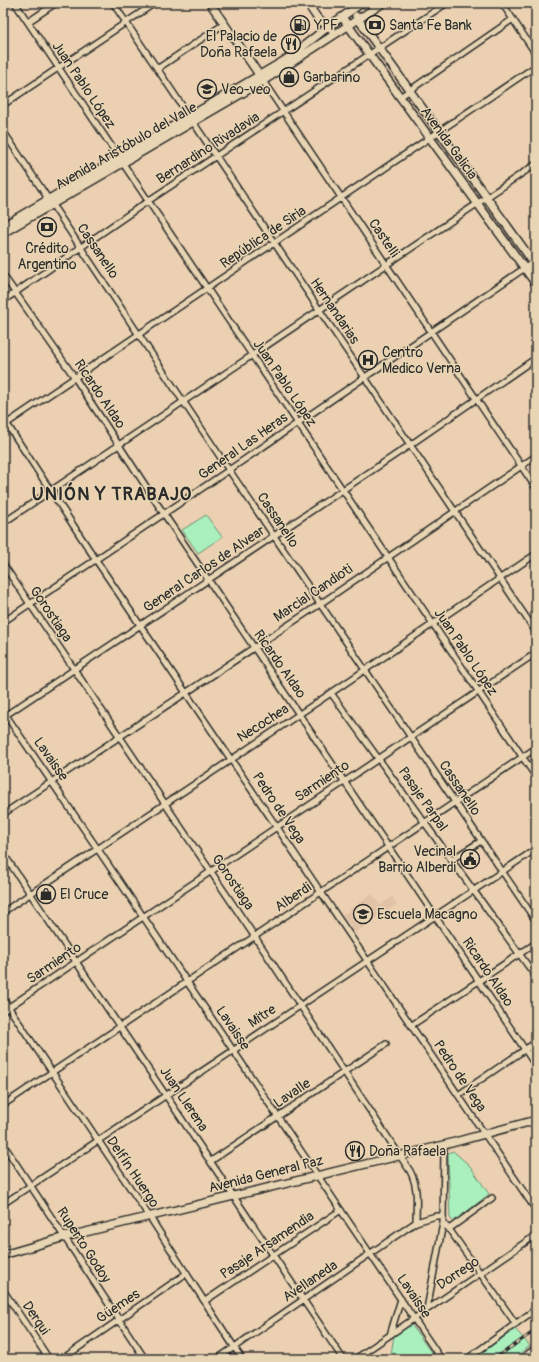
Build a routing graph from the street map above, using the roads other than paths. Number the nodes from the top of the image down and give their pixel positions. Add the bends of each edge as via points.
1 (14, 3) edge
2 (56, 3) edge
3 (113, 3) edge
4 (155, 3) edge
5 (210, 3) edge
6 (307, 3) edge
7 (362, 3) edge
8 (383, 3) edge
9 (447, 3) edge
10 (502, 3) edge
11 (351, 10) junction
12 (342, 17) junction
13 (513, 19) junction
14 (358, 20) junction
15 (28, 22) junction
16 (126, 22) junction
17 (224, 24) junction
18 (329, 26) junction
19 (348, 26) junction
20 (334, 35) junction
21 (379, 48) junction
22 (536, 54) edge
23 (369, 55) junction
24 (536, 66) edge
25 (58, 68) junction
26 (157, 69) junction
27 (261, 79) junction
28 (409, 90) junction
29 (400, 97) junction
30 (3, 105) edge
31 (284, 112) junction
32 (191, 119) junction
33 (3, 130) edge
34 (439, 132) junction
35 (430, 138) junction
36 (216, 157) junction
37 (120, 160) junction
38 (536, 164) edge
39 (486, 197) junction
40 (341, 198) junction
41 (50, 201) junction
42 (148, 201) junction
43 (477, 203) junction
44 (3, 226) edge
45 (3, 233) edge
46 (275, 243) junction
47 (82, 247) junction
48 (535, 263) edge
49 (385, 264) junction
50 (525, 268) junction
51 (3, 275) edge
52 (536, 284) edge
53 (207, 289) junction
54 (15, 293) junction
55 (3, 301) edge
56 (319, 309) junction
57 (431, 332) junction
58 (140, 334) junction
59 (252, 356) junction
60 (536, 358) edge
61 (365, 377) junction
62 (75, 378) junction
63 (476, 399) junction
64 (184, 401) junction
65 (3, 418) edge
66 (298, 423) junction
67 (5, 425) edge
68 (119, 445) junction
69 (410, 445) junction
70 (536, 456) edge
71 (521, 466) junction
72 (229, 470) junction
73 (536, 488) edge
74 (343, 490) junction
75 (51, 491) junction
76 (455, 512) junction
77 (164, 514) junction
78 (3, 523) edge
79 (274, 536) junction
80 (536, 554) edge
81 (388, 557) junction
82 (96, 560) junction
83 (3, 564) edge
84 (500, 578) junction
85 (209, 580) junction
86 (30, 604) junction
87 (320, 604) junction
88 (3, 622) edge
89 (433, 624) junction
90 (141, 626) junction
91 (536, 632) edge
92 (254, 648) junction
93 (536, 653) edge
94 (75, 670) junction
95 (365, 670) junction
96 (478, 690) junction
97 (187, 693) junction
98 (331, 693) junction
99 (4, 714) edge
100 (300, 714) junction
101 (119, 736) junction
102 (410, 736) junction
103 (536, 748) edge
104 (379, 757) junction
105 (522, 757) junction
106 (231, 759) junction
107 (536, 777) edge
108 (52, 781) junction
109 (345, 781) junction
110 (455, 802) junction
111 (165, 803) junction
112 (3, 814) edge
113 (425, 823) junction
114 (277, 826) junction
115 (481, 841) junction
116 (389, 846) junction
117 (98, 848) junction
118 (536, 849) edge
119 (3, 854) edge
120 (451, 860) junction
121 (502, 871) junction
122 (211, 872) junction
123 (473, 891) junction
124 (322, 892) junction
125 (30, 894) junction
126 (3, 912) edge
127 (436, 916) junction
128 (144, 917) junction
129 (536, 921) edge
130 (255, 937) junction
131 (536, 943) edge
132 (520, 954) junction
133 (368, 959) junction
134 (76, 962) junction
135 (536, 977) edge
136 (480, 981) junction
137 (188, 982) junction
138 (3, 999) edge
139 (300, 1004) junction
140 (9, 1007) junction
141 (3, 1011) edge
142 (412, 1025) junction
143 (121, 1027) junction
144 (536, 1042) edge
145 (386, 1044) dead end
146 (233, 1050) junction
147 (525, 1050) junction
148 (536, 1066) edge
149 (345, 1071) junction
150 (52, 1072) junction
151 (458, 1094) junction
152 (166, 1095) junction
153 (3, 1105) edge
154 (278, 1116) junction
155 (536, 1120) edge
156 (484, 1133) junction
157 (97, 1140) junction
158 (3, 1144) edge
159 (444, 1145) junction
160 (400, 1155) junction
161 (211, 1161) junction
162 (317, 1174) junction
163 (31, 1185) junction
164 (234, 1195) junction
165 (492, 1198) dead end
166 (3, 1204) edge
167 (341, 1210) junction
168 (536, 1210) edge
169 (149, 1216) junction
170 (443, 1216) junction
171 (416, 1222) junction
172 (443, 1223) junction
173 (449, 1229) junction
174 (536, 1235) edge
175 (65, 1237) junction
176 (371, 1254) junction
177 (3, 1255) edge
178 (274, 1255) junction
179 (187, 1273) junction
180 (480, 1273) junction
181 (3, 1290) edge
182 (8, 1298) junction
183 (401, 1299) junction
184 (303, 1300) junction
185 (3, 1301) edge
186 (205, 1301) junction
187 (427, 1309) junction
188 (536, 1309) edge
189 (414, 1318) junction
190 (119, 1319) junction
191 (516, 1324) junction
192 (390, 1335) junction
193 (234, 1348) junction
194 (536, 1348) edge
195 (49, 1359) edge
196 (62, 1359) edge
197 (146, 1359) edge
198 (217, 1359) edge
199 (242, 1359) edge
200 (343, 1359) edge
201 (354, 1359) edge
202 (441, 1359) edge
203 (467, 1359) edge
204 (521, 1359) edge

1 - 15 street, Juan Pablo López
2 - 15 street
3 - 16 street, Hernandarias
4 - 16 street
5 - 17 main road, Castelli
6 - 18 main road via 318,19
7 - 11 main road, Avenida Aristóbulo del Valle
8 - 14 main road, Avenida Aristóbulo del Valle
9 - 21 street, Bernardino Rivadavia
10 - 13 street
11 - 12 main road, Avenida Aristóbulo del Valle
11 - 14 main road, Avenida Galicia
12 - 18 main road, Avenida Aristóbulo del Valle
12 - 19 main road, Avenida Galicia
13 - 22 street
13 - 28 street
14 - 19 main road, Avenida Aristóbulo del Valle
14 - 21 main road, Avenida Galicia
15 - 25 street, Juan Pablo López
16 - 25 street
16 - 26 street, Hernandarias
17 - 26 street
17 - 27 main road, Castelli
18 - 20 main road
18 - 27 main road, Avenida Aristóbulo del Valle
19 - 20 main road, Avenida Aristóbulo del Valle
19 - 23 main road, Avenida Galicia
20 - 27 main road, Avenida Aristóbulo del Valle
21 - 23 street, Bernardino Rivadavia
21 - 28 main road, Avenida Galicia
23 - 29 main road, Avenida Galicia
23 - 31 street, Bernardino Rivadavia
24 - 34 street, República de Siria
25 - 30 street
25 - 37 street, Juan Pablo López
26 - 32 street, Hernandarias
27 - 31 street, Castelli
27 - 32 main road, Avenida Aristóbulo del Valle
28 - 29 street
28 - 34 main road, Avenida Galicia
29 - 35 main road, Avenida Galicia
31 - 36 street, Bernardino Rivadavia
31 - 40 street, Castelli
32 - 36 street, Hernandarias
32 - 37 main road, Avenida Aristóbulo del Valle
33 - 41 street, Cassanello
34 - 35 street, República de Siria
34 - 39 main road, Avenida Galicia
35 - 40 street, República de Siria
35 - 43 main road, Avenida Galicia
36 - 42 street, Bernardino Rivadavia
36 - 46 street, Hernandarias
37 - 41 main road, Avenida Aristóbulo del Valle
37 - 42 street, Juan Pablo López
38 - 39 street
39 - 43 street
39 - 48 main road, Avenida Galicia
40 - 46 street, República de Siria
40 - 49 street, Castelli
41 - 44 main road, Avenida Aristóbulo del Valle
41 - 45 main road, Avenida Aristóbulo del Valle
41 - 47 street, Cassanello
42 - 47 street, Bernardino Rivadavia
42 - 53 street, Juan Pablo López
43 - 49 street
43 - 50 main road, Avenida Galicia
46 - 53 street, República de Siria
46 - 56 street, Hernandarias
47 - 54 street, Bernardino Rivadavia
47 - 58 street, Cassanello
48 - 50 street, General Las Heras
49 - 56 street
49 - 57 street, Castelli
50 - 52 main road, Avenida Galicia
50 - 57 street, General Las Heras
51 - 54 street, Ricardo Aldao
53 - 58 street, República de Siria
53 - 59 street, Juan Pablo López
54 - 55 street, Bernardino Rivadavia
54 - 62 street, Ricardo Aldao
56 - 59 street
56 - 61 street, Hernandarias
57 - 61 street, General Las Heras
57 - 63 street, Castelli
58 - 62 street, República de Siria
58 - 64 street, Cassanello
59 - 64 street
59 - 66 street, Juan Pablo López
60 - 63 street, General Carlos de Alvear
61 - 66 street, General Las Heras
61 - 69 street, Hernandarias
62 - 67 street, República de Siria
62 - 68 street, Ricardo Aldao
63 - 69 street, General Carlos de Alvear
63 - 71 street, Castelli
64 - 68 street
64 - 72 street, Cassanello
65 - 67 street, Pedro de Vega
66 - 72 street, General Las Heras
66 - 74 street, Juan Pablo López
67 - 75 street, Pedro de Vega
68 - 75 street
68 - 77 street, Ricardo Aldao
69 - 74 street, General Carlos de Alvear
69 - 76 street, Hernandarias
70 - 71 street, Marcial Candioti
71 - 73 street, Castelli
71 - 76 street, Marcial Candioti
72 - 77 street, General Las Heras
72 - 79 street, Cassanello
74 - 79 street, General Carlos de Alvear
74 - 81 street, Juan Pablo López
75 - 78 street
75 - 82 street, Pedro de Vega
76 - 81 street, Marcial Candioti
76 - 84 street, Hernandarias
77 - 82 street, General Las Heras
77 - 85 street, Ricardo Aldao
79 - 85 street, General Carlos de Alvear
79 - 87 street, Cassanello
80 - 84 street, Necochea
81 - 87 street, Marcial Candioti
81 - 89 street, Juan Pablo López
82 - 86 street, General Las Heras
82 - 90 street, Pedro de Vega
83 - 86 street, Gorostiaga
84 - 89 street, Necochea
84 - 91 street, Hernandarias
85 - 90 street, General Carlos de Alvear
85 - 92 street, Ricardo Aldao
86 - 88 street, General Las Heras
86 - 94 street, Gorostiaga
87 - 92 street, Marcial Candioti
87 - 95 street, Cassanello
89 - 95 street, Necochea
89 - 96 street, Juan Pablo López
90 - 94 street, General Carlos de Alvear
90 - 97 street, Pedro de Vega
92 - 97 street, Marcial Candioti
92 - 100 street, Ricardo Aldao
93 - 96 street, Sarmiento
94 - 99 street, General Carlos de Alvear
94 - 101 street, Gorostiaga
95 - 98 street, Necochea
95 - 102 street, Cassanello
96 - 102 street, Sarmiento
96 - 105 street, Juan Pablo López
97 - 101 street, Marcial Candioti
97 - 106 street, Pedro de Vega
98 - 100 street, Necochea
98 - 104 street, Pasaje Parpal
99 - 108 street, Lavaisse
100 - 106 street, Necochea
100 - 109 street, Ricardo Aldao
101 - 108 street, Marcial Candioti
101 - 111 street, Gorostiaga
102 - 104 street, Sarmiento
102 - 110 street, Cassanello
103 - 105 street, Alberdi
104 - 109 street, Sarmiento
104 - 113 street, Pasaje Parpal
105 - 107 street, Juan Pablo López
105 - 110 street, Alberdi
106 - 111 street, Necochea
106 - 114 street, Pedro de Vega
108 - 112 street, Marcial Candioti
108 - 117 street, Lavaisse
109 - 114 street, Sarmiento
109 - 116 street, Ricardo Aldao
110 - 113 street, Alberdi
110 - 115 street, Cassanello
111 - 117 street, Necochea
111 - 122 street, Gorostiaga
113 - 116 street, Alberdi
113 - 120 street, Pasaje Parpal
114 - 122 street, Sarmiento
114 - 124 street, Pedro de Vega
115 - 120 street
115 - 121 street, Cassanello
116 - 124 street, Alberdi
116 - 127 street, Ricardo Aldao
117 - 125 street, Necochea
117 - 128 street, Lavaisse
118 - 121 street, Mitre
119 - 125 street, Juan Llerena
120 - 123 street, Pasaje Parpal
121 - 123 street, Mitre
121 - 129 street, Cassanello
122 - 128 street, Sarmiento
122 - 130 street, Gorostiaga
123 - 127 street, Mitre
123 - 132 street, Pasaje Parpal
124 - 130 street, Alberdi
124 - 133 street, Pedro de Vega
125 - 126 street, Necochea
125 - 134 street, Juan Llerena
127 - 133 street, Mitre
127 - 136 street, Ricardo Aldao
128 - 134 street, Sarmiento
128 - 137 street, Lavaisse
130 - 137 street, Alberdi
130 - 139 street, Gorostiaga
131 - 132 street
132 - 135 street, Pasaje Parpal
132 - 136 street
133 - 139 street, Mitre
133 - 142 street, Pedro de Vega
134 - 140 street, Sarmiento
134 - 143 street, Juan Llerena
136 - 142 street
136 - 147 street, Ricardo Aldao
137 - 143 street, Alberdi
137 - 146 street, Lavaisse
138 - 140 street, Delfín Huergo
139 - 146 street, Mitre
139 - 149 street, Gorostiaga
140 - 141 street, Sarmiento
140 - 150 street, Delfín Huergo
142 - 151 street, Pedro de Vega
143 - 150 street, Alberdi
143 - 152 street, Juan Llerena
144 - 147 street
145 - 149 street, Lavalle
146 - 152 street, Mitre
146 - 154 street, Lavaisse
147 - 148 street, Ricardo Aldao
147 - 151 street
149 - 154 street, Lavalle
149 - 160 street, Gorostiaga
150 - 153 street, Alberdi
150 - 157 street, Delfín Huergo
151 - 156 street, Pedro de Vega
152 - 157 street, Mitre
152 - 161 street, Juan Llerena
154 - 161 street, Lavalle
154 - 162 street, Lavaisse
155 - 156 main road, Avenida General Paz
156 - 159 main road, Avenida General Paz
156 - 168 street, Pedro de Vega
157 - 163 street, Mitre
157 - 169 street, Delfín Huergo
158 - 163 street, Ruperto Godoy
159 - 160 main road, Avenida General Paz
159 - 170 street
160 - 162 main road, Avenida General Paz
160 - 171 street, Gorostiaga via 416,1181
161 - 164 street, Juan Llerena
162 - 164 main road, Avenida General Paz
162 - 167 street, Lavaisse
163 - 166 street, Mitre
163 - 175 street, Ruperto Godoy
164 - 169 main road, Avenida General Paz
164 - 178 street, Juan Llerena
165 - 173 street
167 - 176 street, Lavaisse
167 - 178 street, Pasaje Arsamendia
169 - 175 main road, Avenida General Paz
169 - 179 street, Delfín Huergo
170 - 171 street, Avellaneda
170 - 172 street
171 - 176 street, Avellaneda
172 - 173 street
172 - 187 street
173 - 180 street
174 - 180 street, Dorrego
175 - 177 main road, Avenida General Paz
175 - 190 street, Ruperto Godoy
176 - 183 street, Lavaisse
176 - 184 street, Avellaneda
178 - 184 street, Juan Llerena
178 - 186 street, Pasaje Arsamendia
179 - 186 street, Delfín Huergo
179 - 190 street, Güemes
180 - 187 street, Dorrego
180 - 191 street
181 - 182 street, Derqui
182 - 185 street
182 - 195 street, Derqui
183 - 189 street, Lavaisse
183 - 192 street
184 - 193 street, Avellaneda
184 - 200 street, Juan Llerena
186 - 193 street, Delfín Huergo
187 - 189 street, Dorrego
188 - 191 street
189 - 192 street, Dorrego
189 - 202 street, Lavaisse
190 - 196 street, Güemes
190 - 197 street, Ruperto Godoy
191 - 203 street
192 - 201 street, Dorrego
193 - 198 street, Avellaneda
193 - 199 street, Delfín Huergo
194 - 204 street

